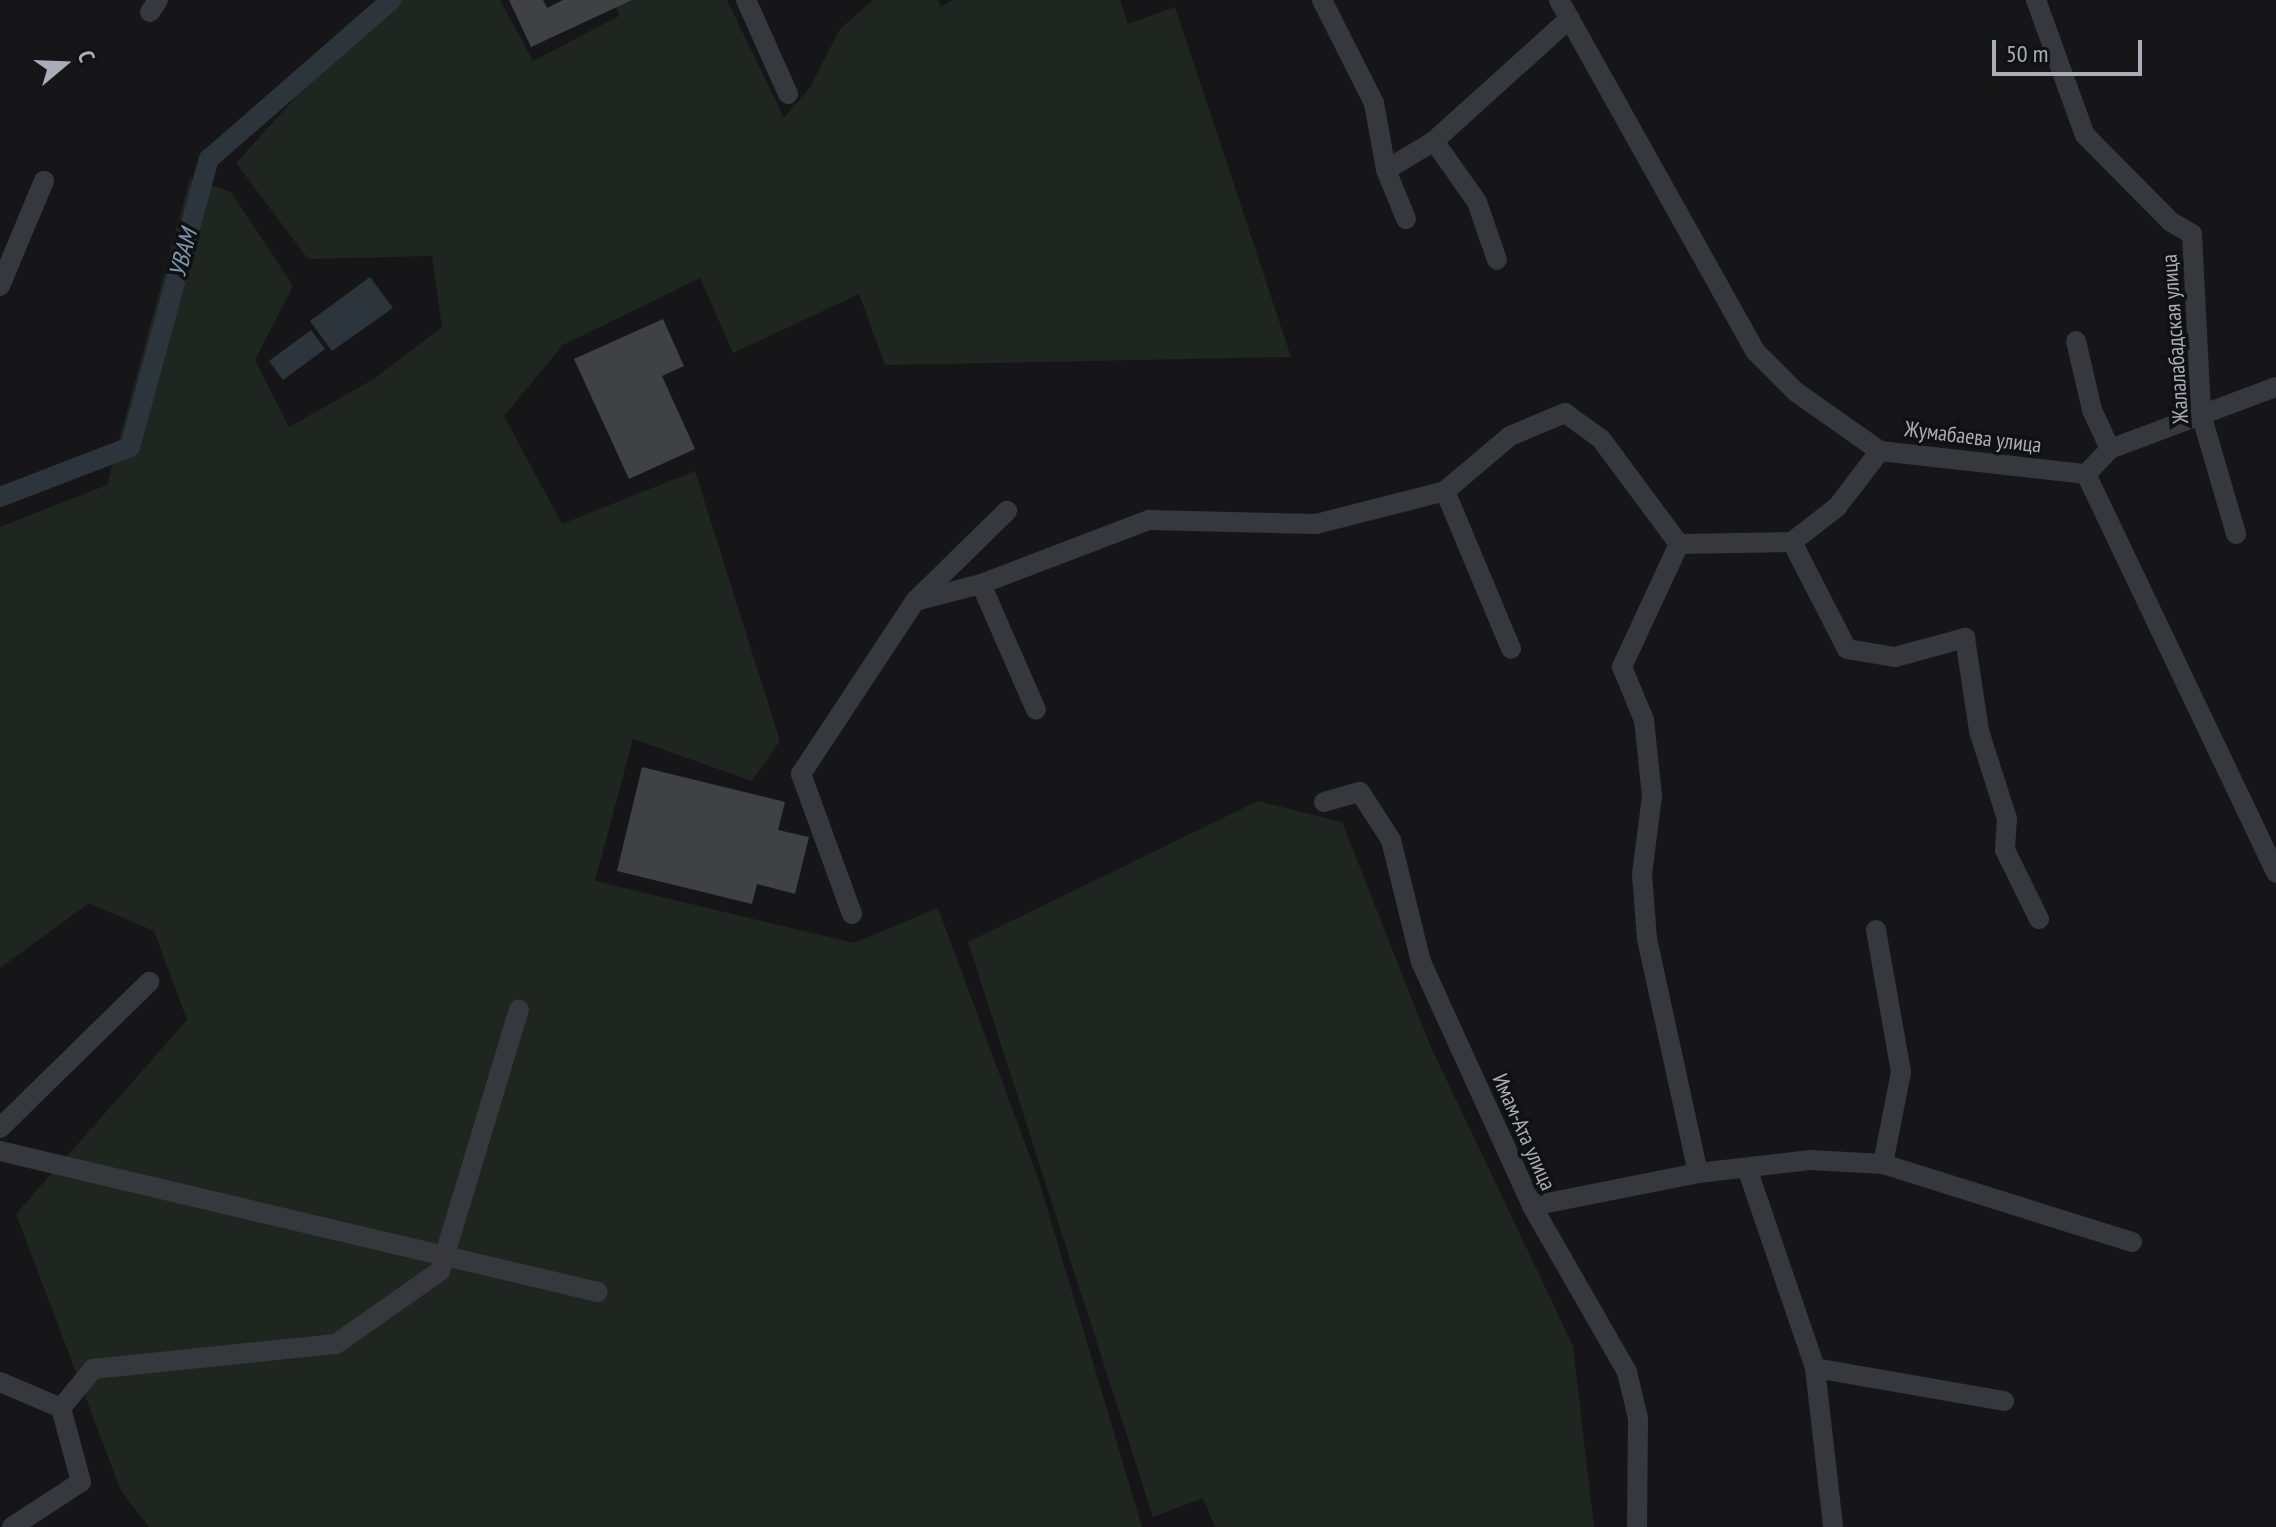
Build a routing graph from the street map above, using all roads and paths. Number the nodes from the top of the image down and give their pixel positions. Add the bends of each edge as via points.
1 (746, 0) edge
2 (1322, 0) edge
3 (2036, 0) edge
4 (1564, 9) edge
5 (788, 94) dead end
6 (1434, 141) junction
7 (1386, 170) junction
8 (44, 181) dead end
9 (1406, 219) dead end
10 (1497, 260) dead end
11 (0, 286) edge
12 (2076, 341) dead end
13 (2276, 387) edge
14 (2201, 414) junction
15 (2110, 449) junction
16 (1880, 451) junction
17 (2086, 474) junction
18 (1445, 491) junction
19 (1007, 511) dead end
20 (2236, 534) dead end
21 (1792, 542) junction
22 (1679, 544) junction
23 (981, 584) junction
24 (915, 601) junction
25 (1511, 649) dead end
26 (1036, 710) dead end
27 (1324, 802) dead end
28 (2276, 873) edge
29 (852, 914) dead end
30 (2039, 919) dead end
31 (1876, 930) dead end
32 (149, 982) dead end
33 (519, 1010) dead end
34 (0, 1128) edge
35 (0, 1151) edge
36 (1883, 1164) junction
37 (1747, 1168) junction
38 (1698, 1173) junction
39 (1532, 1206) junction
40 (2132, 1242) dead end
41 (444, 1256) junction
42 (598, 1292) dead end
43 (1815, 1368) junction
44 (0, 1382) edge
45 (2004, 1401) dead end
46 (61, 1408) junction
47 (12, 1527) edge
48 (1637, 1527) edge
49 (1833, 1527) edge

1 - 5 street
2 - 7 street via 1374,103
3 - 14 street, Жалалабадская улица via 2085,135 2171,222 2192,234
4 - 6 street
4 - 16 street, Жумабаева улица via 1755,351 1796,392
6 - 7 street
6 - 10 street via 1477,202
7 - 9 street
8 - 11 street
12 - 15 street via 2092,410
13 - 14 street
14 - 15 street
14 - 20 street, Жалалабадская улица
15 - 17 street
16 - 17 street, Жумабаева улица
16 - 21 street via 1837,507
17 - 28 street
18 - 22 street via 1510,436 1565,413 1601,439
18 - 23 street via 1316,524 1149,520
18 - 25 street
19 - 24 street
21 - 22 street
21 - 30 street via 1847,649 1895,657 1965,638 1979,731 2007,819 2005,850
22 - 38 street via 1622,667 1644,720 1652,796 1642,874 1647,939
23 - 24 street
23 - 26 street
24 - 29 street via 801,774
27 - 39 street, Имам-Ата улица via 1360,792 1391,840 1421,962
31 - 36 street via 1901,1072
32 - 34 street
33 - 41 street
35 - 41 street
36 - 37 street via 1810,1160
36 - 40 street
37 - 38 street
37 - 43 street
38 - 39 street
39 - 48 street, Имам-Ата улица via 1627,1372 1638,1418
41 - 42 street
41 - 46 street via 440,1271 336,1344 93,1369
43 - 45 street
43 - 49 street
44 - 46 street
46 - 47 street via 81,1482

